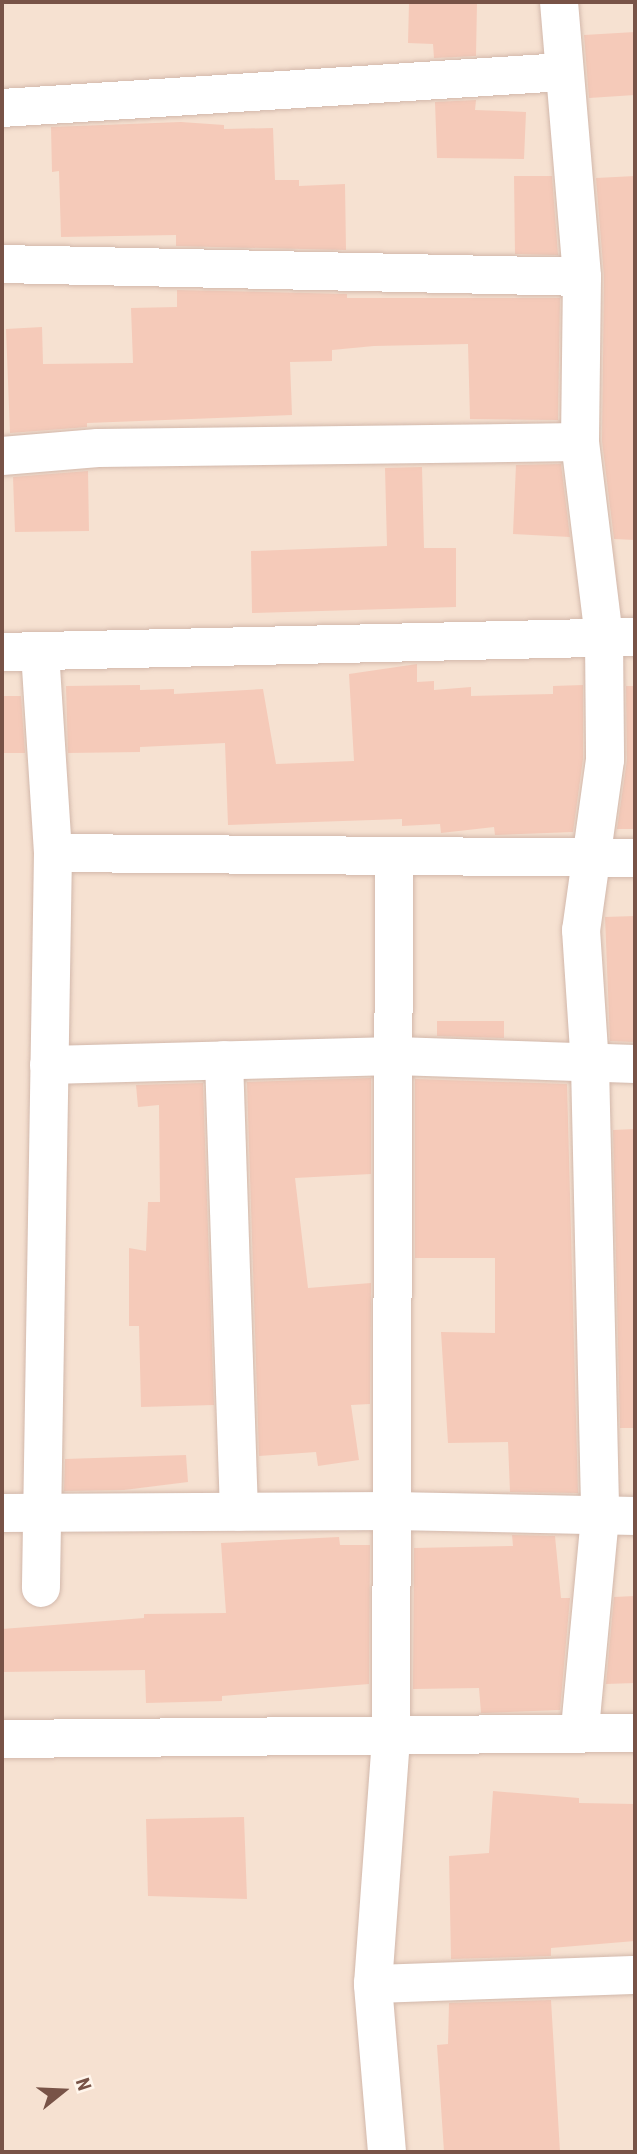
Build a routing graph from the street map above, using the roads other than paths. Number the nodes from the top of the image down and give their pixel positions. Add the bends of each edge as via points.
1 (559, 2) edge
2 (563, 72) junction
3 (2, 108) edge
4 (2, 264) edge
5 (582, 278) junction
6 (580, 442) junction
7 (2, 456) edge
8 (620, 637) edge
9 (2, 652) edge
10 (40, 652) junction
11 (54, 853) junction
12 (394, 858) junction
13 (635, 858) edge
14 (590, 860) junction
15 (395, 1056) junction
16 (224, 1060) junction
17 (635, 1064) edge
18 (49, 1065) junction
19 (590, 1065) junction
20 (41, 1511) junction
21 (393, 1511) junction
22 (239, 1512) junction
23 (2, 1513) edge
24 (618, 1516) edge
25 (41, 1588) dead end
26 (580, 1730) junction
27 (635, 1732) edge
28 (391, 1736) junction
29 (2, 1739) edge
30 (635, 1975) edge
31 (373, 1984) junction
32 (387, 2152) edge

1 - 2 street
2 - 3 street
2 - 5 street
4 - 5 street
5 - 6 street
6 - 7 street via 98,448
6 - 8 street
8 - 10 street
8 - 14 street
9 - 10 street
10 - 11 street
11 - 12 street
11 - 18 street
12 - 14 street
12 - 15 street
13 - 14 street
14 - 19 street via 581,929
15 - 16 street
15 - 19 street
15 - 21 street
16 - 18 street
16 - 22 street
17 - 19 street
18 - 20 street
19 - 24 street
20 - 22 street
20 - 23 street
20 - 25 street
21 - 22 street
21 - 24 street
21 - 28 street
24 - 26 street
26 - 27 street
26 - 28 street
28 - 29 street
28 - 31 street
30 - 31 street
31 - 32 street

